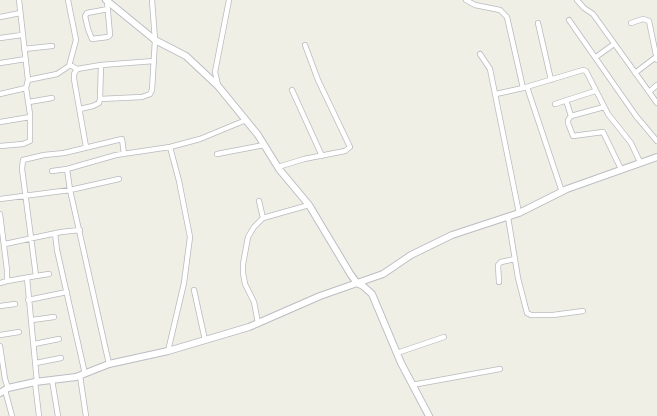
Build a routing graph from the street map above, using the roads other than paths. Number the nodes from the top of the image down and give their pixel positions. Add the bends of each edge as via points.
1 (19, 0) edge
2 (68, 0) edge
3 (106, 0) edge
4 (152, 0) edge
5 (229, 0) edge
6 (466, 0) edge
7 (577, 0) edge
8 (108, 9) junction
9 (20, 13) junction
10 (0, 16) edge
11 (569, 20) dead end
12 (538, 23) dead end
13 (631, 23) dead end
14 (22, 35) junction
15 (0, 38) edge
16 (155, 40) junction
17 (305, 44) dead end
18 (614, 44) junction
19 (52, 46) dead end
20 (24, 49) junction
21 (480, 54) dead end
22 (596, 57) junction
23 (657, 58) edge
24 (26, 59) junction
25 (154, 61) junction
26 (0, 63) edge
27 (100, 65) junction
28 (69, 66) junction
29 (77, 69) junction
30 (635, 73) junction
31 (28, 80) junction
32 (551, 80) junction
33 (657, 85) edge
34 (218, 86) junction
35 (26, 88) junction
36 (525, 88) junction
37 (292, 90) dead end
38 (595, 91) junction
39 (649, 92) junction
40 (0, 94) edge
41 (496, 94) junction
42 (52, 98) dead end
43 (100, 100) junction
44 (566, 100) junction
45 (29, 102) junction
46 (657, 103) edge
47 (555, 104) dead end
48 (604, 107) junction
49 (80, 109) junction
50 (571, 116) junction
51 (30, 117) junction
52 (246, 120) junction
53 (0, 122) edge
54 (657, 141) edge
55 (264, 145) junction
56 (0, 146) edge
57 (86, 147) junction
58 (170, 147) junction
59 (124, 154) junction
60 (217, 154) dead end
61 (322, 156) junction
62 (657, 157) edge
63 (640, 162) junction
64 (278, 167) junction
65 (67, 169) junction
66 (621, 169) junction
67 (52, 171) dead end
68 (119, 179) dead end
69 (70, 190) junction
70 (562, 192) junction
71 (25, 196) junction
72 (0, 199) edge
73 (259, 201) dead end
74 (309, 205) junction
75 (519, 213) junction
76 (0, 214) edge
77 (508, 217) junction
78 (263, 218) junction
79 (80, 230) junction
80 (1, 232) edge
81 (54, 233) junction
82 (31, 240) junction
83 (5, 244) junction
84 (515, 259) junction
85 (49, 274) dead end
86 (36, 276) junction
87 (27, 278) junction
88 (7, 281) junction
89 (499, 282) dead end
90 (0, 283) edge
91 (357, 283) junction
92 (194, 290) dead end
93 (67, 292) junction
94 (28, 300) junction
95 (15, 304) dead end
96 (0, 306) edge
97 (583, 312) dead end
98 (54, 317) dead end
99 (32, 320) junction
100 (258, 323) junction
101 (18, 332) dead end
102 (0, 335) edge
103 (444, 337) dead end
104 (59, 339) dead end
105 (205, 340) junction
106 (34, 344) junction
107 (0, 346) edge
108 (168, 351) junction
109 (398, 353) junction
110 (61, 358) dead end
111 (36, 363) junction
112 (109, 364) junction
113 (1, 368) edge
114 (500, 369) dead end
115 (82, 375) junction
116 (52, 380) junction
117 (36, 382) junction
118 (412, 385) junction
119 (4, 390) edge
120 (12, 416) edge
121 (39, 416) edge
122 (58, 416) edge
123 (86, 416) edge
124 (429, 416) edge

1 - 9 street
2 - 28 street via 76,40
3 - 8 street
3 - 16 street
4 - 16 street
5 - 34 street via 215,72
6 - 36 street via 500,10 507,17
7 - 18 street via 593,14
8 - 8 street via 110,35 92,39 85,16
9 - 10 street
9 - 14 street
11 - 22 street
12 - 32 street
13 - 23 street via 643,19 649,21
14 - 15 street
14 - 20 street
16 - 25 street
16 - 34 street via 186,56
17 - 61 street via 350,147 345,152
18 - 22 street
18 - 30 street
19 - 20 street
20 - 24 street
21 - 41 street via 490,69
22 - 54 street
23 - 30 street
24 - 26 street
24 - 31 street
25 - 27 street
25 - 43 street via 150,94
27 - 29 street
27 - 43 street
28 - 29 street
28 - 31 street via 57,74
29 - 49 street via 74,74
30 - 39 street
31 - 35 street
32 - 36 street
32 - 38 street via 583,70
33 - 39 street
34 - 52 street
35 - 40 street
35 - 45 street
36 - 41 street
36 - 70 street
37 - 61 street
38 - 44 street
38 - 48 street
39 - 46 street
41 - 75 street
42 - 45 street
43 - 49 street via 97,105
44 - 47 street
44 - 50 street
45 - 51 street
48 - 50 street
48 - 63 street via 631,143
49 - 57 street
50 - 66 street via 568,120 573,136 603,132
51 - 53 street
51 - 56 street via 31,138 28,143
52 - 55 street
52 - 58 street via 200,139
55 - 60 street
55 - 64 street
57 - 59 street via 122,140
57 - 71 street via 23,160
58 - 59 street
58 - 108 street via 190,237 184,283
59 - 65 street
61 - 64 street
62 - 63 street
63 - 66 street
64 - 74 street
65 - 67 street
65 - 69 street
66 - 70 street
68 - 69 street
69 - 71 street
69 - 79 street
70 - 75 street
71 - 72 street
71 - 82 street
73 - 78 street
74 - 78 street
74 - 91 street
75 - 77 street
76 - 80 street
77 - 84 street
77 - 91 street via 452,235 383,274
78 - 100 street via 248,237 242,264
79 - 81 street
79 - 112 street
80 - 83 street
81 - 82 street
81 - 93 street
82 - 83 street
82 - 86 street
83 - 88 street
84 - 89 street via 498,265
84 - 97 street via 526,313
85 - 86 street
86 - 87 street
87 - 88 street
87 - 94 street
88 - 90 street
91 - 100 street
91 - 109 street via 372,294
92 - 105 street
93 - 94 street
93 - 115 street
94 - 99 street
95 - 96 street
98 - 99 street
99 - 106 street
100 - 105 street
101 - 102 street
103 - 109 street
104 - 106 street
105 - 108 street
106 - 111 street
107 - 113 street
108 - 112 street
109 - 118 street
110 - 111 street
111 - 117 street
112 - 115 street
113 - 119 street
114 - 118 street
115 - 116 street
115 - 123 street
116 - 117 street
116 - 122 street
117 - 119 street
117 - 121 street
118 - 124 street
119 - 120 street

